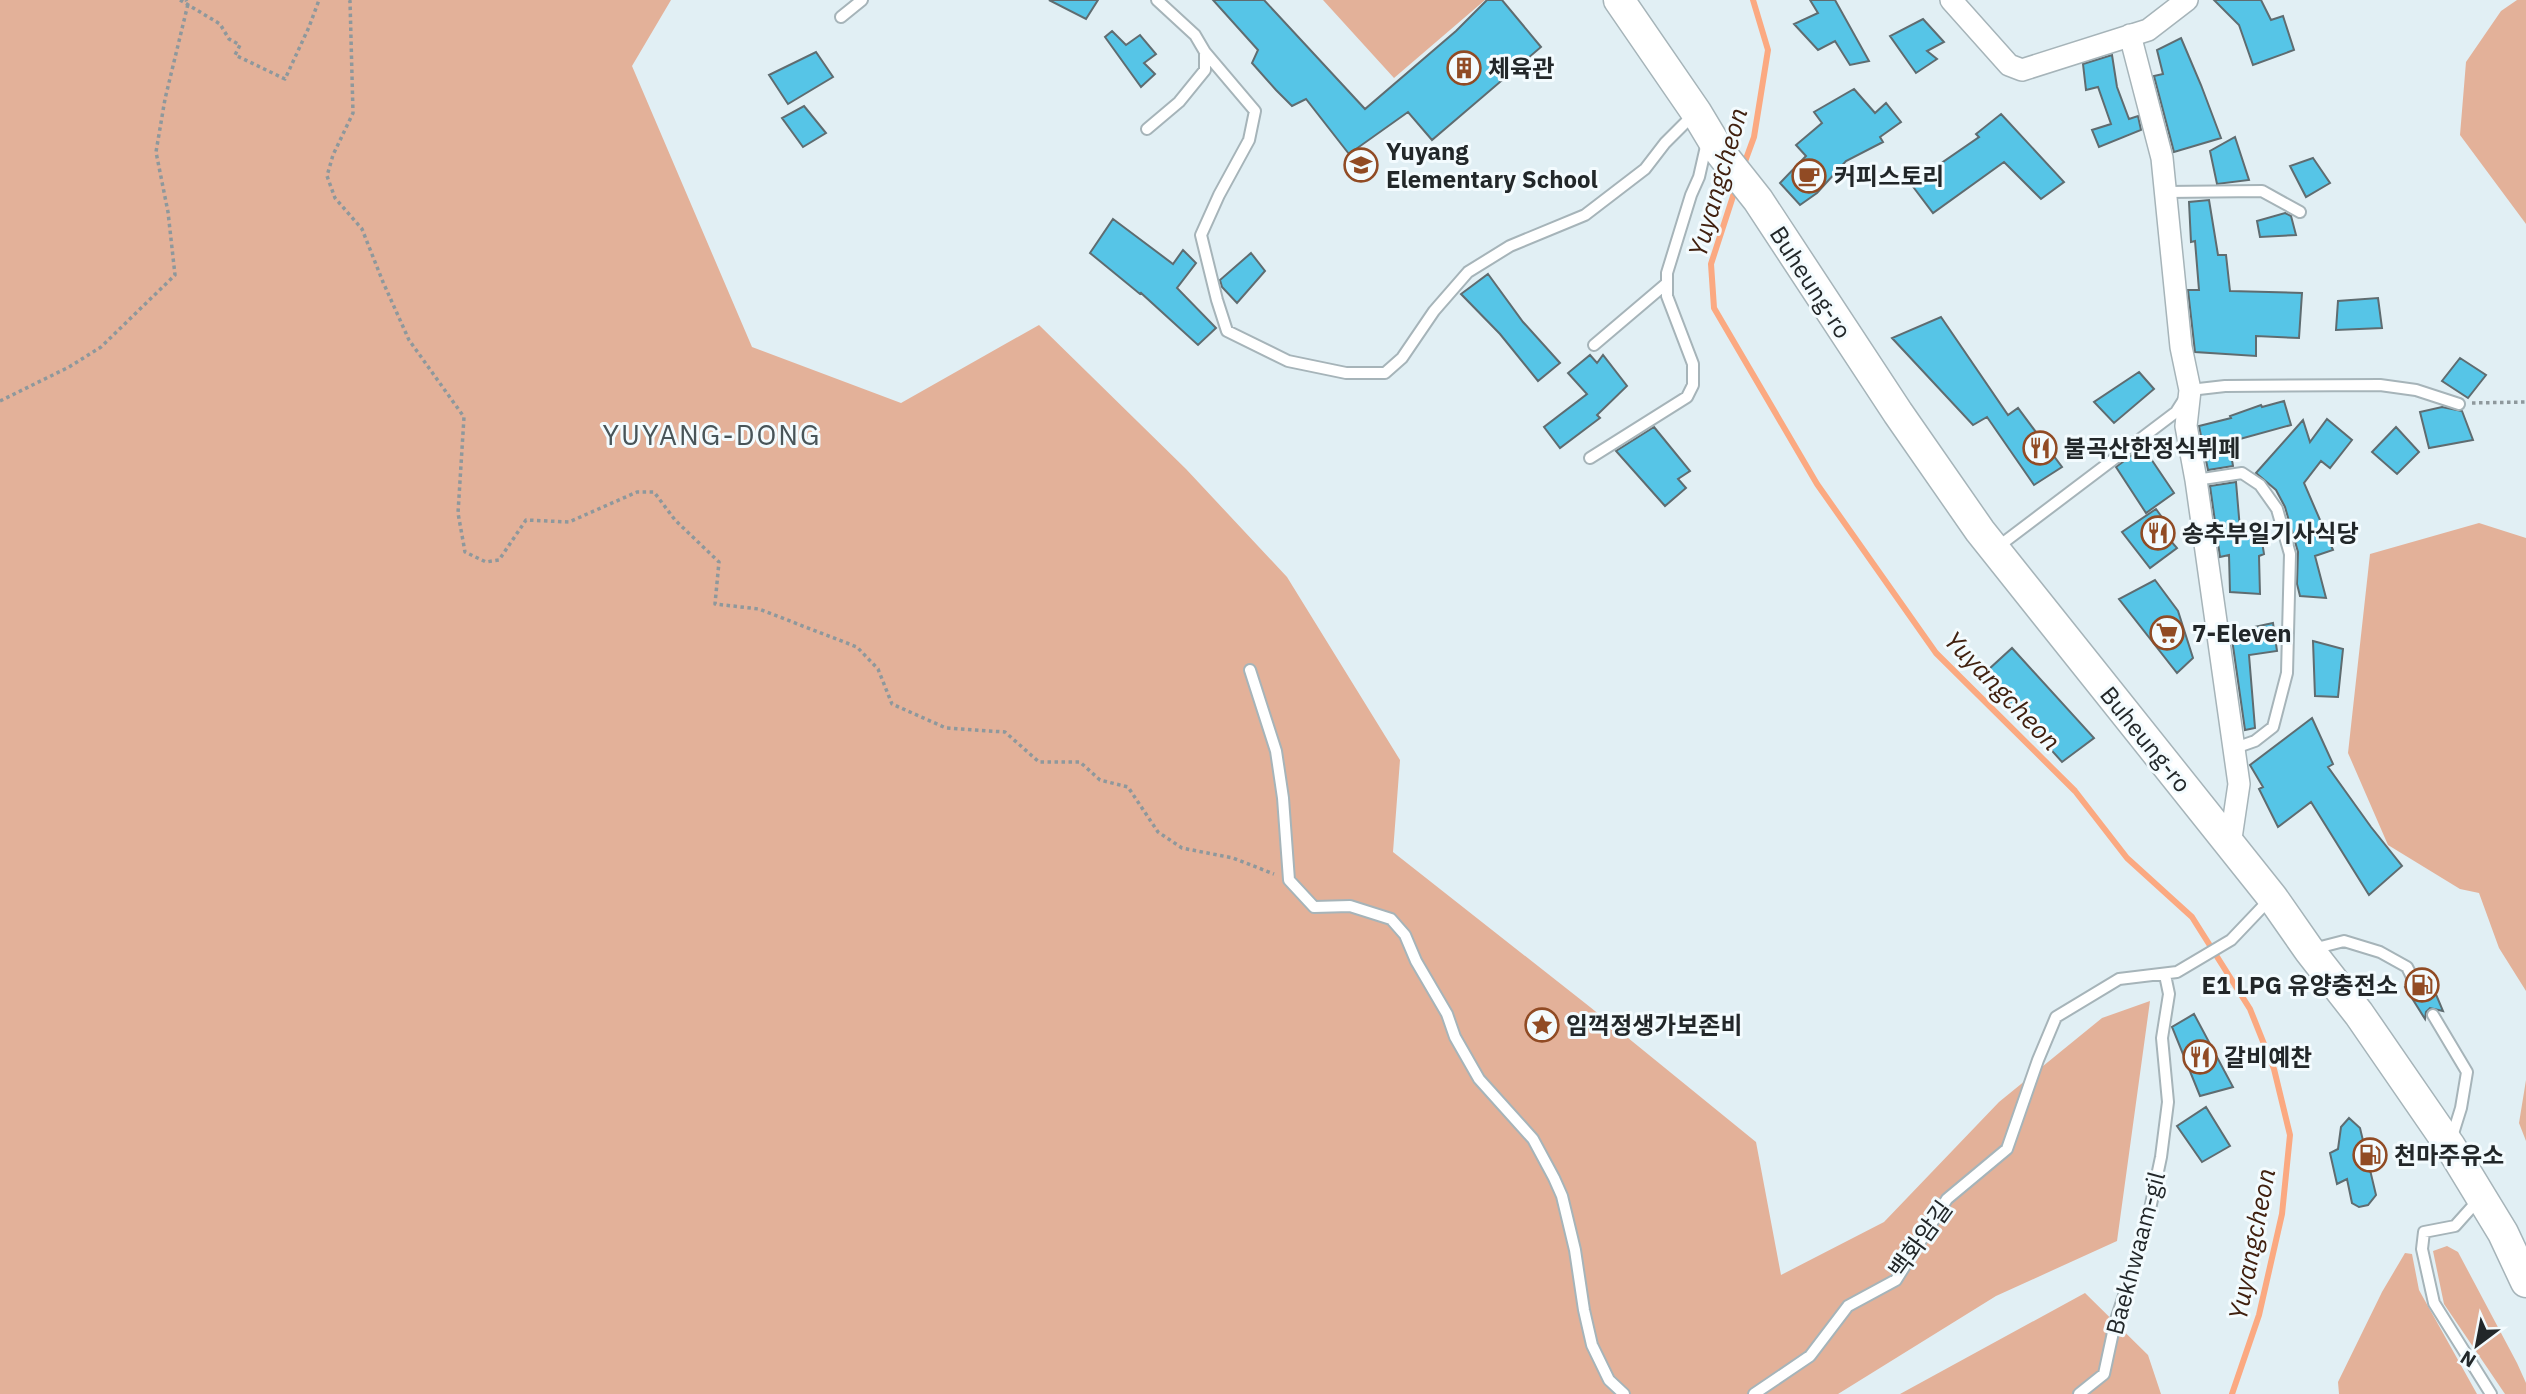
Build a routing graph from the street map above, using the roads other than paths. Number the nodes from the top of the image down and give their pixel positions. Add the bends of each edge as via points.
1 (862, 0) edge
2 (1157, 0) edge
3 (1619, 0) edge
4 (1951, 0) edge
5 (2187, 0) edge
6 (841, 17) dead end
7 (2130, 35) junction
8 (1205, 52) junction
9 (1147, 129) dead end
10 (1708, 133) junction
11 (2166, 192) junction
12 (2300, 212) dead end
13 (1667, 283) junction
14 (1594, 345) dead end
15 (2190, 390) junction
16 (2459, 404) road end
17 (1590, 458) dead end
18 (2196, 480) junction
19 (1995, 550) junction
20 (1251, 670) dead end
21 (2235, 748) junction
22 (2230, 845) junction
23 (2272, 897) junction
24 (2309, 950) junction
25 (2165, 975) junction
26 (2414, 981) dead end
27 (2432, 1016) dead end
28 (2449, 1146) junction
29 (2481, 1197) junction
30 (2526, 1282) edge
31 (1624, 1394) edge
32 (1754, 1394) edge
33 (2079, 1394) edge
34 (2491, 1394) edge

1 - 6 lane
2 - 8 lane via 1195,35
3 - 10 main road
4 - 7 street via 2009,65 2022,70
5 - 7 street via 2148,30
7 - 11 street via 2162,158
8 - 9 lane via 1205,70 1179,102
8 - 10 lane via 1255,111 1249,140 1201,235 1227,331 1288,360 1346,373 1385,373 1402,358 1434,310 1468,272 1510,246 1585,215 1645,169 1665,143
10 - 13 lane
10 - 19 main road, Buheung-ro
11 - 12 lane via 2262,191
11 - 15 street via 2181,347
13 - 14 lane
13 - 17 lane via 1667,296 1693,364 1693,385 1687,397
15 - 16 lane via 2380,385 2416,390
15 - 18 street via 2186,426
15 - 19 lane via 2176,412
18 - 21 street
18 - 21 lane via 2242,473 2260,485 2277,509 2290,554 2287,674 2273,727 2255,741
19 - 22 main road, Buheung-ro
20 - 31 lane via 1276,751 1289,880 1314,907 1350,906 1391,919 1405,935 1479,1079 1533,1139 1554,1178 1565,1209 1592,1345 1609,1380
21 - 22 street via 2239,784
22 - 23 main road, Buheung-ro
23 - 24 main road, Buheung-ro
23 - 25 lane, 백화암길 via 2231,940
24 - 26 lane via 2344,941 2380,952 2407,967
24 - 28 main road, Buheung-ro
25 - 32 lane, 백화암길 via 2119,979 2056,1017 2007,1149 1947,1199 1896,1280 1848,1306 1810,1356
25 - 33 lane, Baekhwaam-gil via 2169,993 2162,1038 2168,1102 2161,1157 2146,1228 2115,1323 2104,1374
27 - 28 lane via 2467,1072
28 - 29 main road, Buheung-ro
29 - 30 main road, Buheung-ro
29 - 34 lane via 2455,1226 2424,1232 2422,1249 2434,1303

